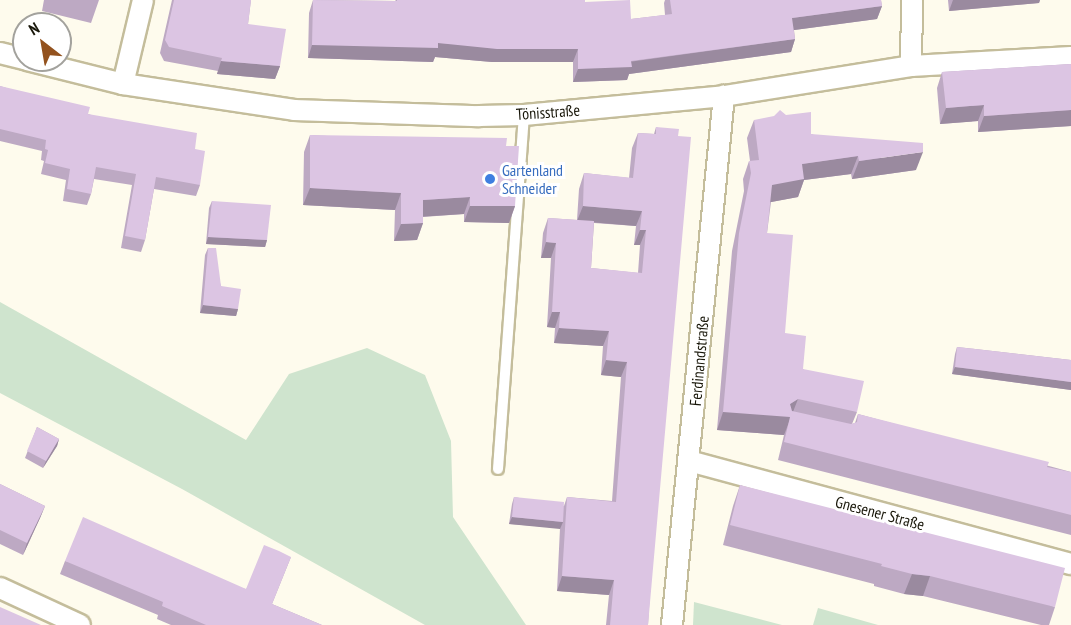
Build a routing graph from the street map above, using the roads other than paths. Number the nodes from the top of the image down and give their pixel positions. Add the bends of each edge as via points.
1 (143, 0) edge
2 (912, 0) edge
3 (1071, 57) edge
4 (911, 66) junction
5 (72, 72) edge
6 (123, 84) junction
7 (724, 96) junction
8 (524, 115) junction
9 (689, 461) junction
10 (498, 469) dead end
11 (1071, 564) edge
12 (0, 588) edge
13 (80, 625) edge
14 (672, 625) edge

1 - 6 street
2 - 4 street
3 - 4 street, Tönisstraße
4 - 7 street, Tönisstraße
5 - 6 street, Tönisstraße
6 - 8 street, Tönisstraße via 294,110
7 - 8 street, Tönisstraße
7 - 9 street, Ferdinandstraße
8 - 10 lane
9 - 11 street, Gnesener Straße
9 - 14 street, Ferdinandstraße
12 - 13 street

